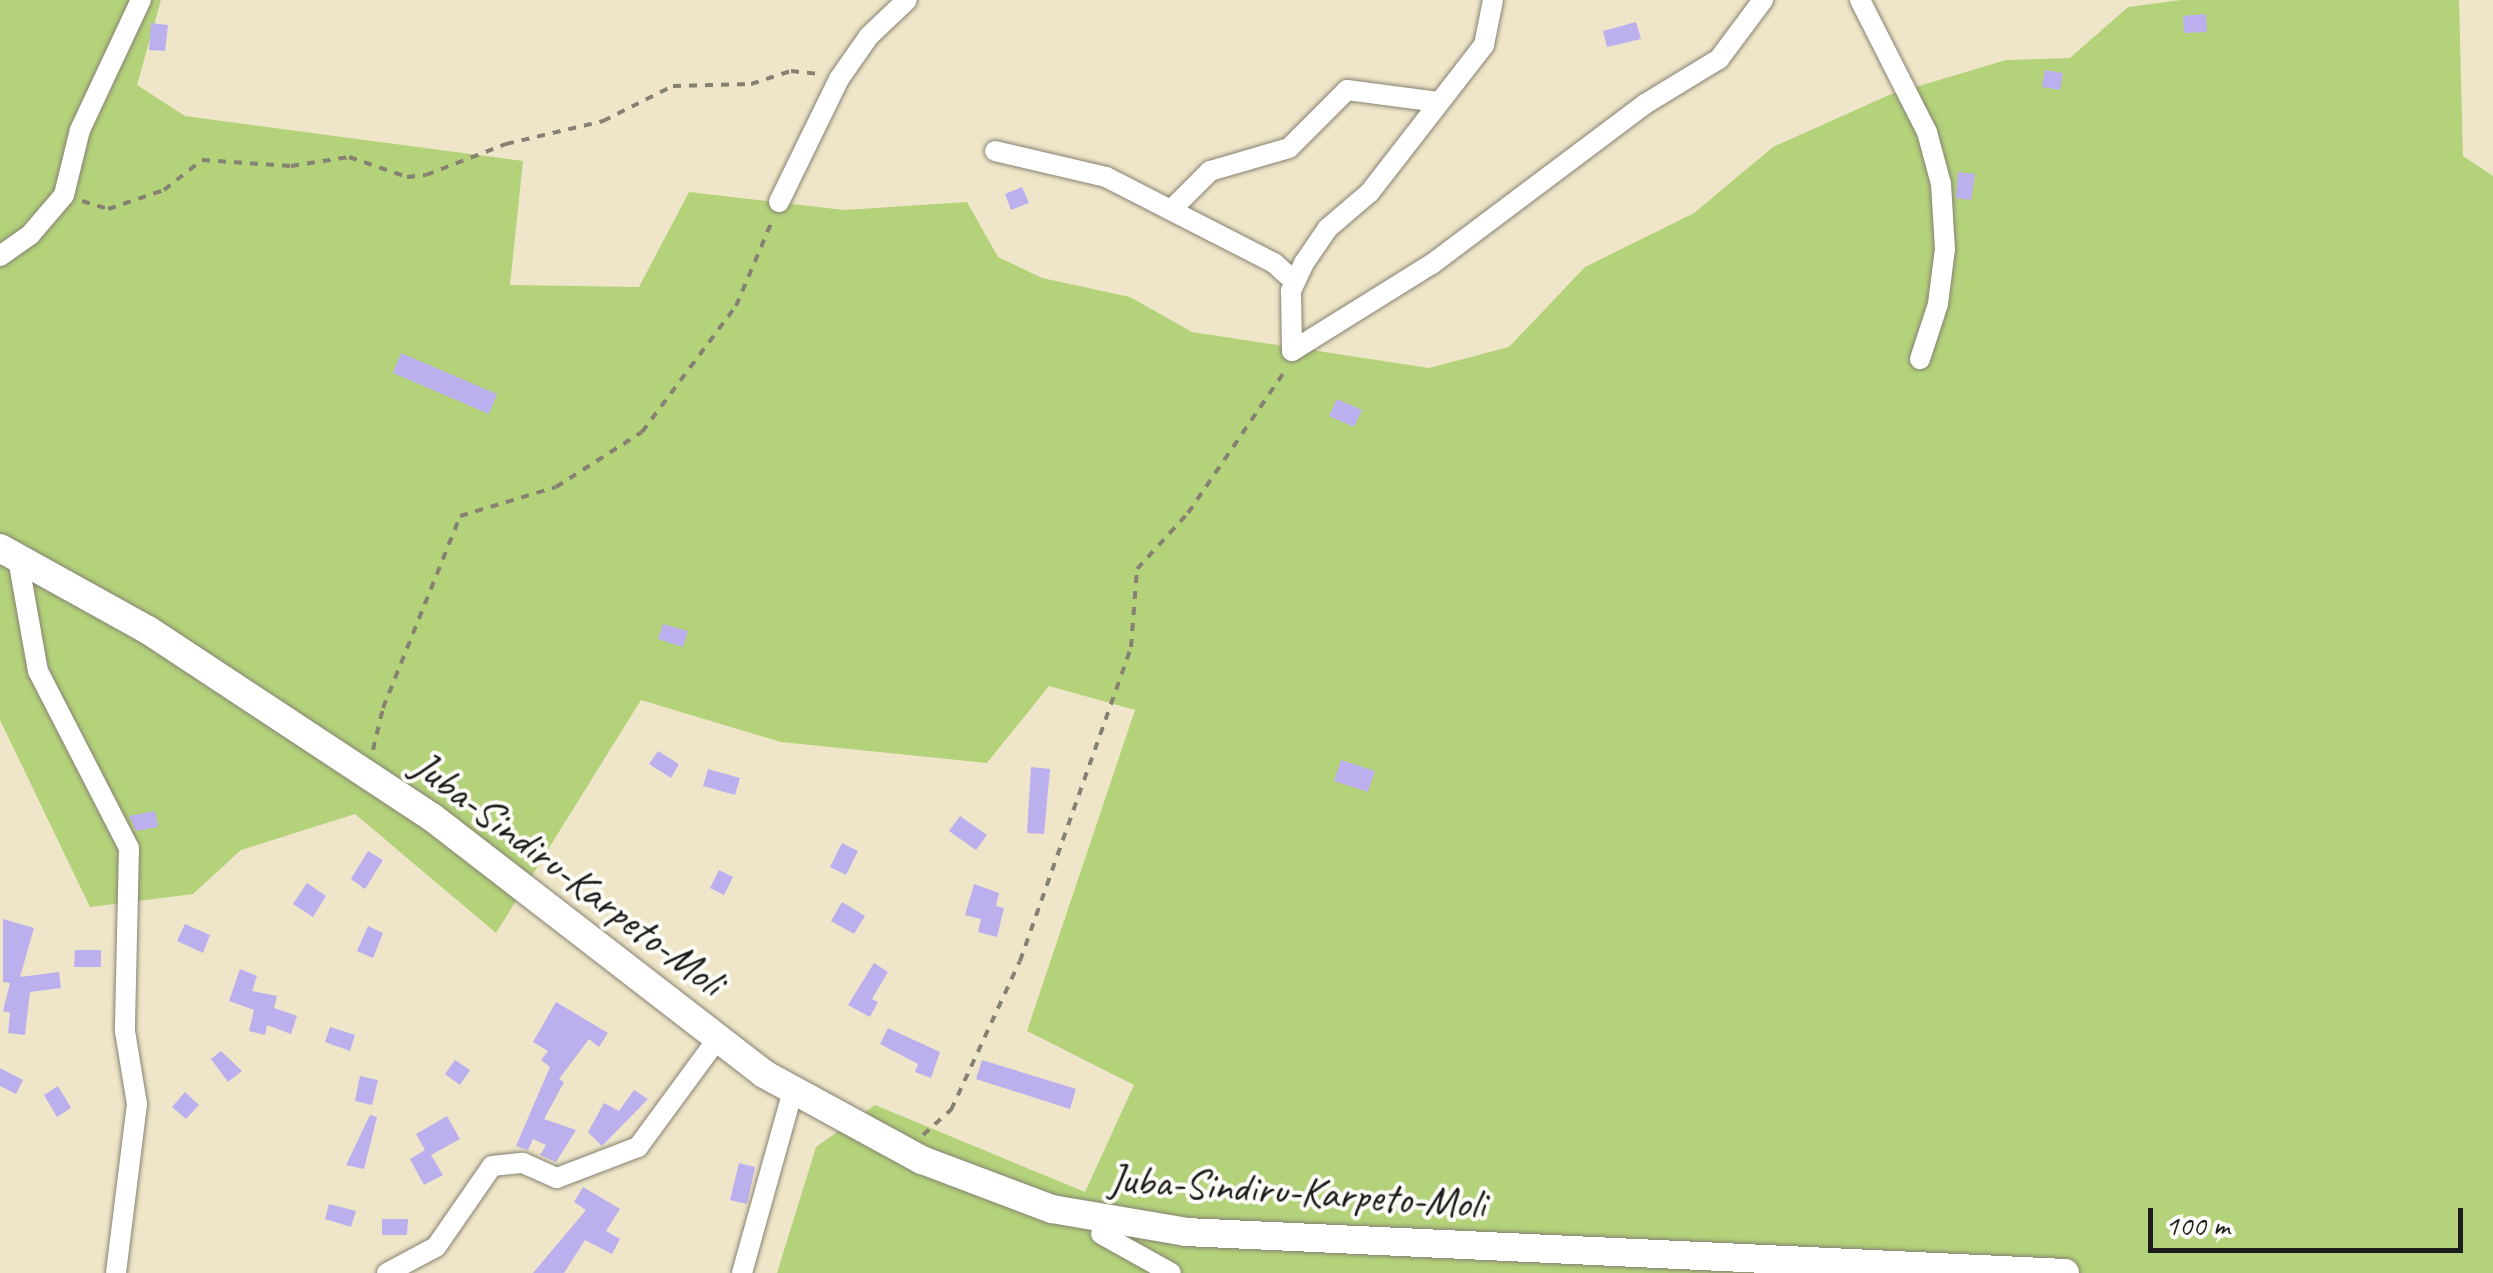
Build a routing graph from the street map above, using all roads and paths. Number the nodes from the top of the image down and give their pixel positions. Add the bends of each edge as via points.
1 (141, 0) edge
2 (906, 0) edge
3 (1493, 0) edge
4 (1860, 0) edge
5 (1760, 1) edge
6 (839, 78) junction
7 (1438, 102) junction
8 (995, 151) dead end
9 (64, 195) junction
10 (779, 202) joint
11 (1172, 209) junction
12 (1, 253) edge
13 (1295, 282) junction
14 (1292, 351) junction
15 (1920, 359) dead end
16 (9, 553) edge
17 (368, 774) junction
18 (718, 1038) junction
19 (793, 1090) junction
20 (904, 1151) junction
21 (1101, 1234) dead end
22 (116, 1273) edge
23 (387, 1273) edge
24 (742, 1273) edge
25 (1171, 1273) edge
26 (2065, 1273) edge

1 - 9 street via 80,130
2 - 6 street via 868,36
3 - 7 street via 1484,46
4 - 15 street via 1926,132 1941,184 1945,249 1938,304
5 - 14 street via 1719,59 1646,104 1432,264
6 - 9 path via 791,71 751,84 674,86 603,121 506,144 407,178 348,156 291,166 202,160 164,190 108,209
6 - 10 street
7 - 11 street via 1347,90 1289,148 1210,171
7 - 13 street via 1369,193 1328,228
8 - 11 street via 1084,168
9 - 12 street via 30,235
10 - 17 path via 736,306 642,432 556,487 460,516 382,708
11 - 13 street via 1274,263
13 - 14 street
14 - 20 path via 1285,376 1188,513 1137,569 1131,647 1020,961 951,1110
16 - 17 main road, Juba-Sindiru-Karpeto-Moli via 148,630
16 - 22 street via 38,671 128,848 125,1032 138,1104
17 - 18 main road, Juba-Sindiru-Karpeto-Moli
18 - 19 main road, Juba-Sindiru-Karpeto-Moli
18 - 23 street via 638,1146 558,1178 523,1163 492,1166 436,1247
19 - 20 main road, Juba-Sindiru-Karpeto-Moli
19 - 24 street
20 - 26 main road, Juba-Sindiru-Karpeto-Moli via 1052,1209 1186,1232
21 - 25 street

